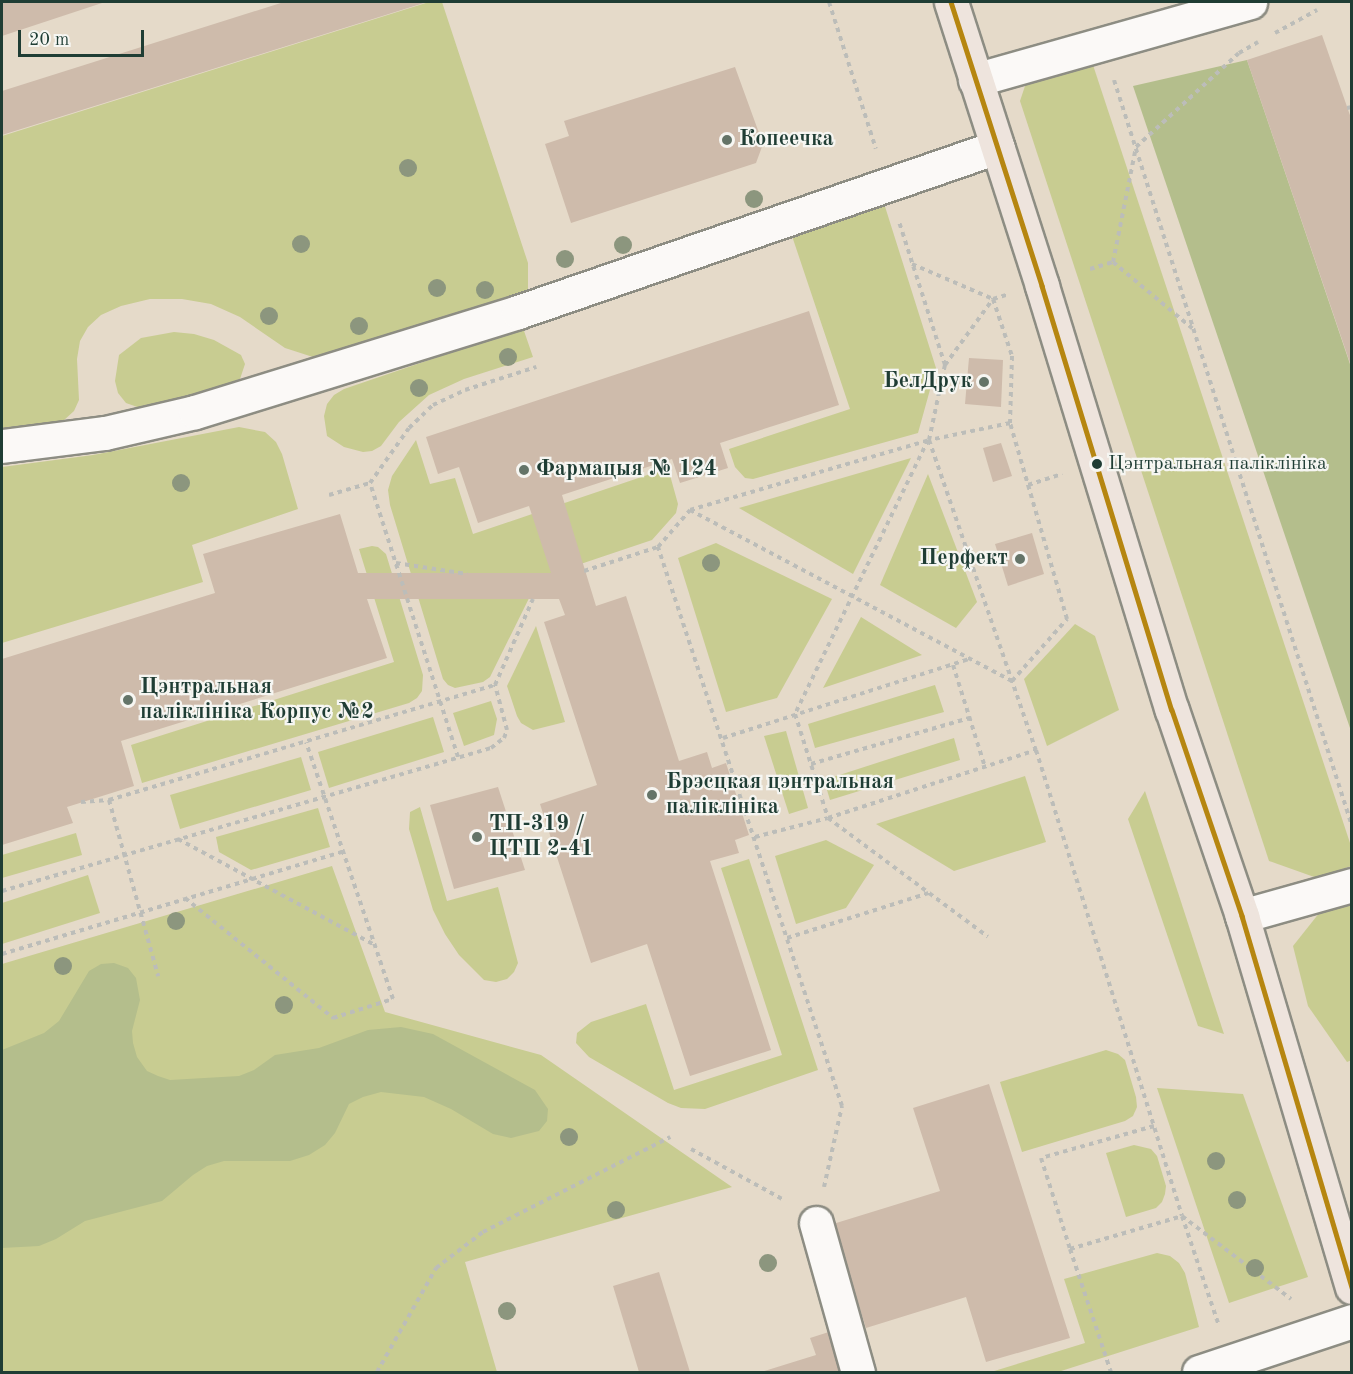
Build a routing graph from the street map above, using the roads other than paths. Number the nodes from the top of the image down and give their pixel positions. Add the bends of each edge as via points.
1 (951, 2) edge
2 (1250, 2) edge
3 (975, 80) junction
4 (997, 147) junction
5 (2, 446) edge
6 (1352, 885) edge
7 (1242, 916) junction
8 (816, 1220) road end
9 (1352, 1287) edge
10 (1352, 1321) edge
11 (858, 1372) edge
12 (1198, 1372) edge

1 - 3 main road
2 - 3 lane
3 - 4 main road
4 - 5 lane via 518,312 195,412 105,433
4 - 7 main road via 1172,710
6 - 7 lane
7 - 9 main road
8 - 11 lane
10 - 12 lane

